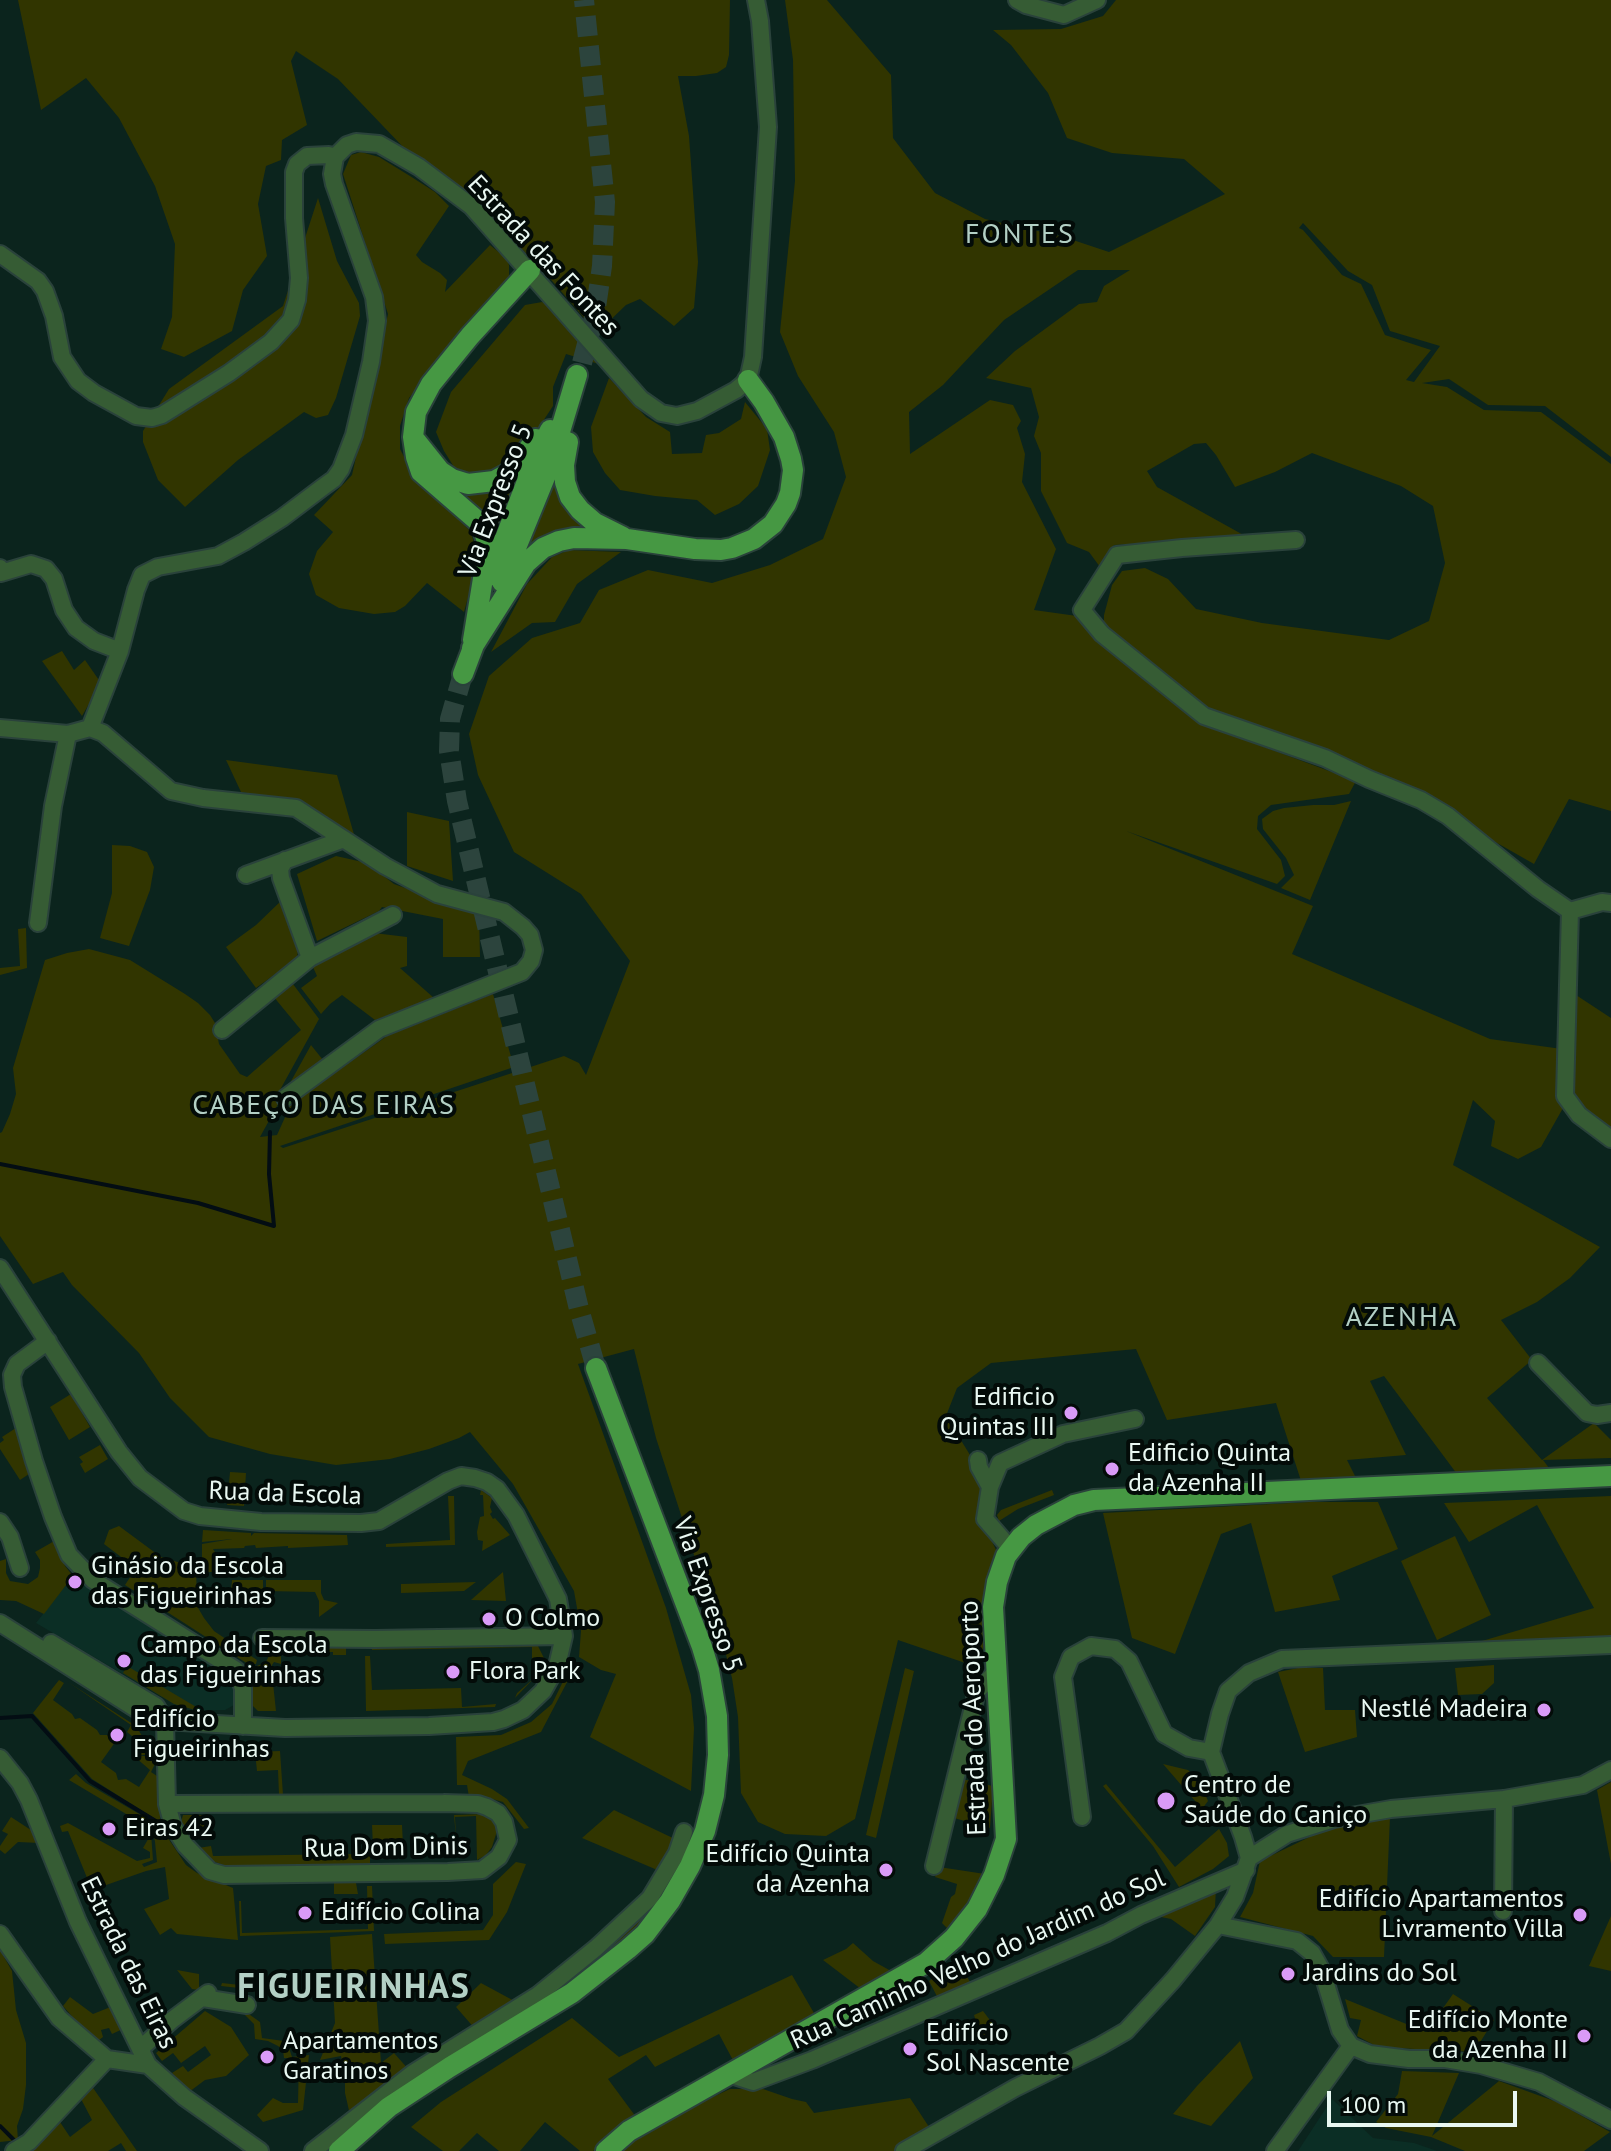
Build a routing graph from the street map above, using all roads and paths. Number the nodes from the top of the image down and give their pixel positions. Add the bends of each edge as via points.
1 (756, 0) edge
2 (1017, 0) edge
3 (1097, 0) edge
4 (335, 157) junction
5 (0, 254) edge
6 (530, 270) junction
7 (580, 369) junction
8 (748, 380) junction
9 (413, 437) junction
10 (627, 539) junction
11 (1296, 540) dead end
12 (0, 568) edge
13 (472, 648) junction
14 (120, 651) junction
15 (463, 674) tunnel mouth
16 (0, 728) edge
17 (90, 728) junction
18 (68, 734) junction
19 (344, 839) junction
20 (285, 860) junction
21 (246, 875) dead end
22 (1611, 903) edge
23 (1570, 911) junction
24 (393, 915) dead end
25 (38, 923) dead end
26 (310, 958) junction
27 (222, 1030) dead end
28 (285, 1098) dead end
29 (1611, 1139) edge
30 (0, 1268) edge
31 (48, 1341) junction
32 (1538, 1363) dead end
33 (596, 1368) tunnel mouth
34 (1611, 1413) edge
35 (1135, 1419) dead end
36 (978, 1460) dead end
37 (1611, 1476) edge
38 (990, 1487) junction
39 (0, 1522) edge
40 (1011, 1549) junction
41 (20, 1568) dead end
42 (0, 1617) edge
43 (0, 1623) edge
44 (564, 1636) junction
45 (262, 1638) dead end
46 (1611, 1645) edge
47 (995, 1673) junction
48 (165, 1721) junction
49 (243, 1726) junction
50 (1211, 1752) junction
51 (0, 1758) edge
52 (1611, 1770) edge
53 (1504, 1799) junction
54 (167, 1804) junction
55 (1082, 1817) dead end
56 (684, 1832) dead end
57 (1247, 1864) junction
58 (934, 1866) dead end
59 (1503, 1911) dead end
60 (1218, 1925) junction
61 (0, 1934) edge
62 (247, 2005) dead end
63 (1351, 2046) junction
64 (144, 2057) junction
65 (107, 2059) junction
66 (728, 2074) junction
67 (1611, 2120) edge
68 (15, 2151) edge
69 (260, 2151) edge
70 (313, 2151) edge
71 (339, 2151) edge
72 (606, 2151) edge
73 (904, 2151) edge
74 (1275, 2151) edge

1 - 8 street via 768,127
2 - 3 street via 1064,15
4 - 5 street via 307,156 294,172 299,278 291,320 229,373 152,418 136,416 78,381 62,357 45,291
4 - 6 street, Estrada das Fontes via 356,142 379,144 399,154 471,206
4 - 14 street via 334,184 374,297 377,321 354,435 341,469 282,518 218,556 142,575
6 - 8 street, Estrada das Fontes via 641,399 661,413 697,411
6 - 9 main road via 431,384 416,412
7 - 9 main road via 516,465 494,481 468,484 452,479
7 - 10 main road via 565,482 580,510
7 - 13 main road, Via Expresso 5 via 550,465
8 - 10 main road via 784,437 793,470 786,504 773,524 754,539 721,550
9 - 13 main road via 421,472 481,524 487,541
10 - 13 main road via 574,538 543,548 526,563
11 - 23 street via 1117,555 1082,610 1102,634 1204,716 1325,758 1421,800
12 - 14 street via 1,573 31,564 46,569 76,628
13 - 15 main road, Via Expresso 5
14 - 17 street
16 - 18 street
17 - 18 street
17 - 19 street via 103,733 171,791 296,808
18 - 25 street
19 - 20 street
19 - 28 street via 437,894 504,912 530,935 534,950 522,972 379,1029
20 - 21 street
20 - 26 street via 281,878
22 - 23 street
23 - 29 street via 1565,1096 1579,1115
24 - 26 street
26 - 27 street
30 - 31 street, Rua da Escola
31 - 44 street, Rua da Escola via 119,1452 140,1478 184,1511 261,1522 361,1523 379,1521 461,1476 487,1482 516,1515 552,1586
31 - 49 street via 17,1364 13,1387 69,1555 93,1580 236,1670 243,1688
32 - 34 street via 1587,1413
33 - 71 main road, Via Expresso 5 via 709,1670 718,1755 705,1831 670,1901 628,1949 572,1993 389,2107
35 - 38 street via 1063,1434 1025,1451 1000,1463
36 - 38 street
37 - 40 main road, Estrada do Aeroporto via 1094,1500 1036,1525
38 - 40 street via 985,1519
39 - 41 street
40 - 47 main road, Estrada do Aeroporto via 993,1607
42 - 48 street via 16,1621 156,1706
43 - 48 street, Rua da Escola via 144,1714
44 - 45 street
44 - 49 street, Rua da Escola via 557,1666 543,1691 523,1710 493,1722
46 - 50 street via 1282,1659 1249,1673 1228,1691
47 - 58 street via 977,1691
47 - 66 main road, Estrada do Aeroporto via 1006,1839 977,1909 926,1963
48 - 49 street, Rua da Escola
48 - 54 street, Rua Dom Dinis
50 - 55 street via 1189,1748 1164,1734 1129,1661 1115,1649 1091,1646 1071,1657 1063,1677
50 - 57 street via 1243,1837
51 - 64 street, Estrada das Eiras via 29,1800 78,1922
52 - 53 street, Rua Caminho Velho do Jardim do Sol via 1583,1785
53 - 57 street, Rua Caminho Velho do Jardim do Sol via 1334,1819 1287,1834
53 - 59 street
54 - 54 street, Rua Dom Dinis via 185,1845 210,1871 224,1875 482,1870 499,1857 508,1840 498,1813 478,1804
56 - 70 street via 650,1898 596,1948 538,1995 413,2073
57 - 60 street
57 - 66 street, Rua Caminho Velho do Jardim do Sol via 1065,1951 812,2060 753,2082
60 - 63 street via 1297,1941 1312,1953
60 - 73 street via 1126,2031
61 - 65 street via 59,2018
62 - 64 street via 205,1996 172,2020
63 - 67 street via 1370,2054 1481,2065 1539,2082
63 - 74 street
64 - 65 street
64 - 69 street, Estrada das Eiras via 184,2097
65 - 68 street
66 - 72 main road, Estrada do Aeroporto via 629,2131

